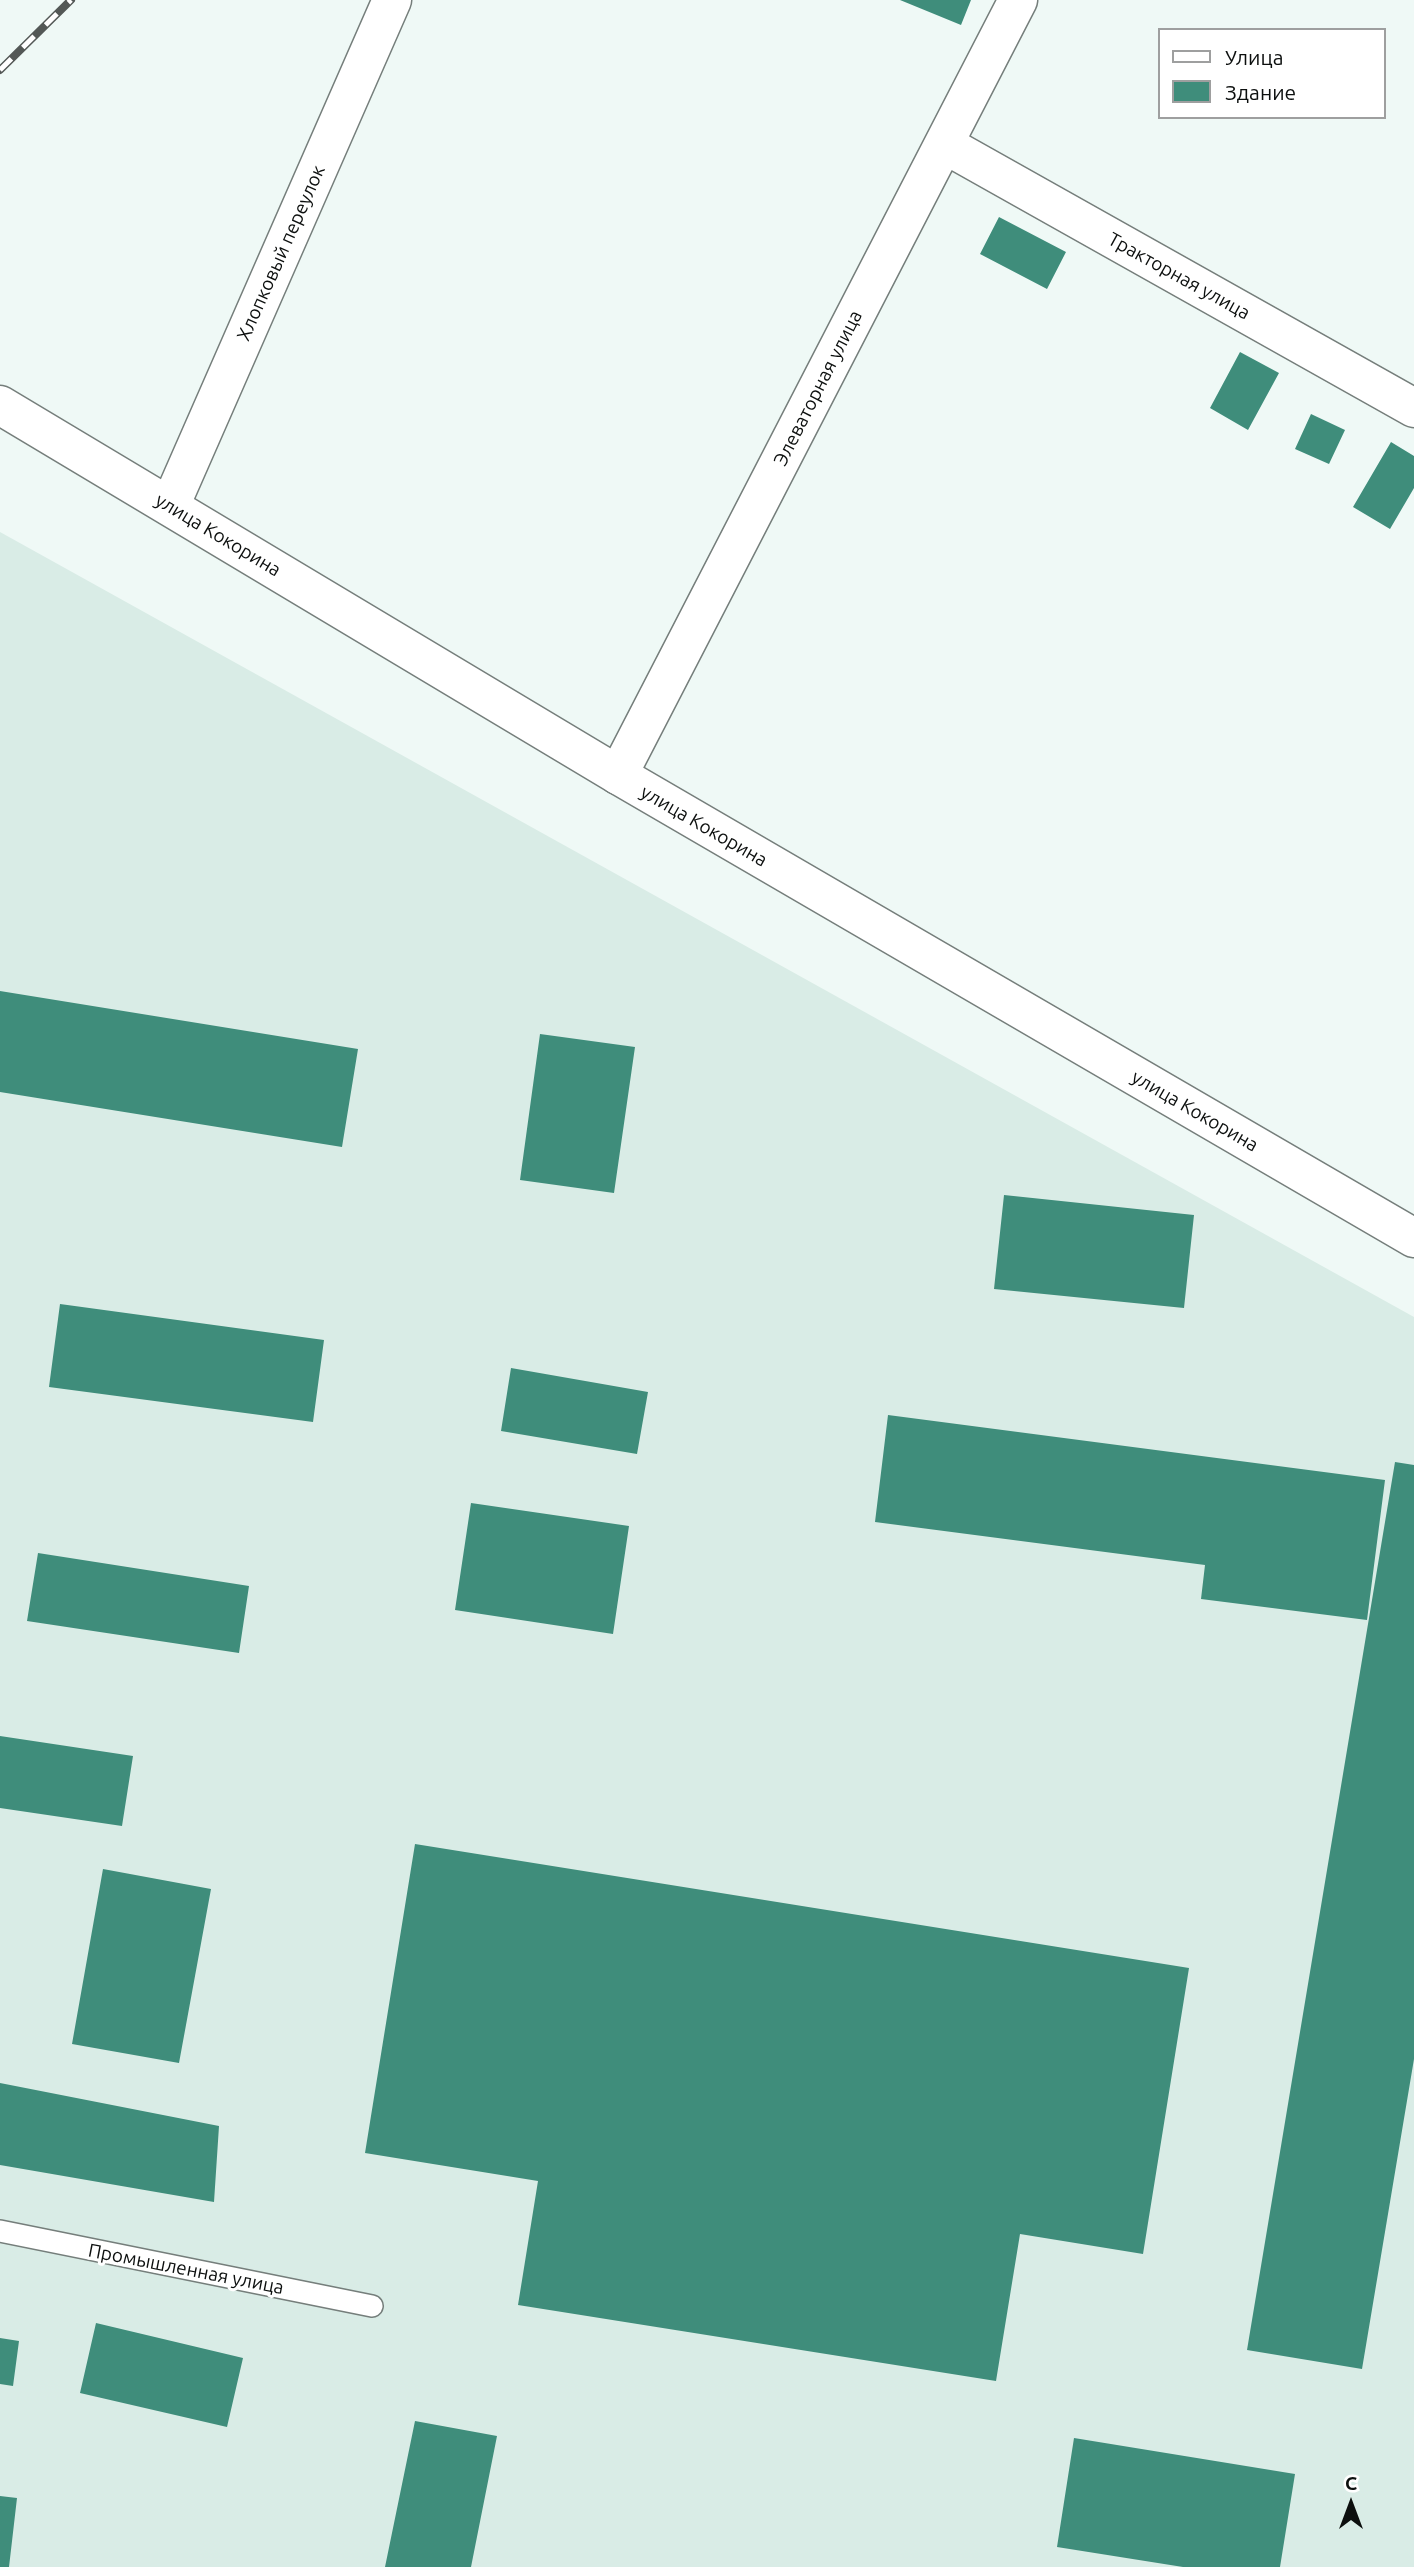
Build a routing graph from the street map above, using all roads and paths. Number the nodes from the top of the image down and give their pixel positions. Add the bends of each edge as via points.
1 (392, 0) edge
2 (1018, 0) edge
3 (944, 144) junction
4 (0, 405) edge
5 (1414, 408) edge
6 (170, 506) junction
7 (618, 775) junction
8 (1414, 1238) edge
9 (0, 2231) edge
10 (372, 2306) dead end

1 - 6 street, Хлопковый переулок
2 - 3 street, Элеваторная улица
3 - 5 street, Тракторная улица
3 - 7 street, Элеваторная улица
4 - 6 street, улица Кокорина
6 - 7 street, улица Кокорина
7 - 8 street, улица Кокорина
9 - 10 lane, Промышленная улица

